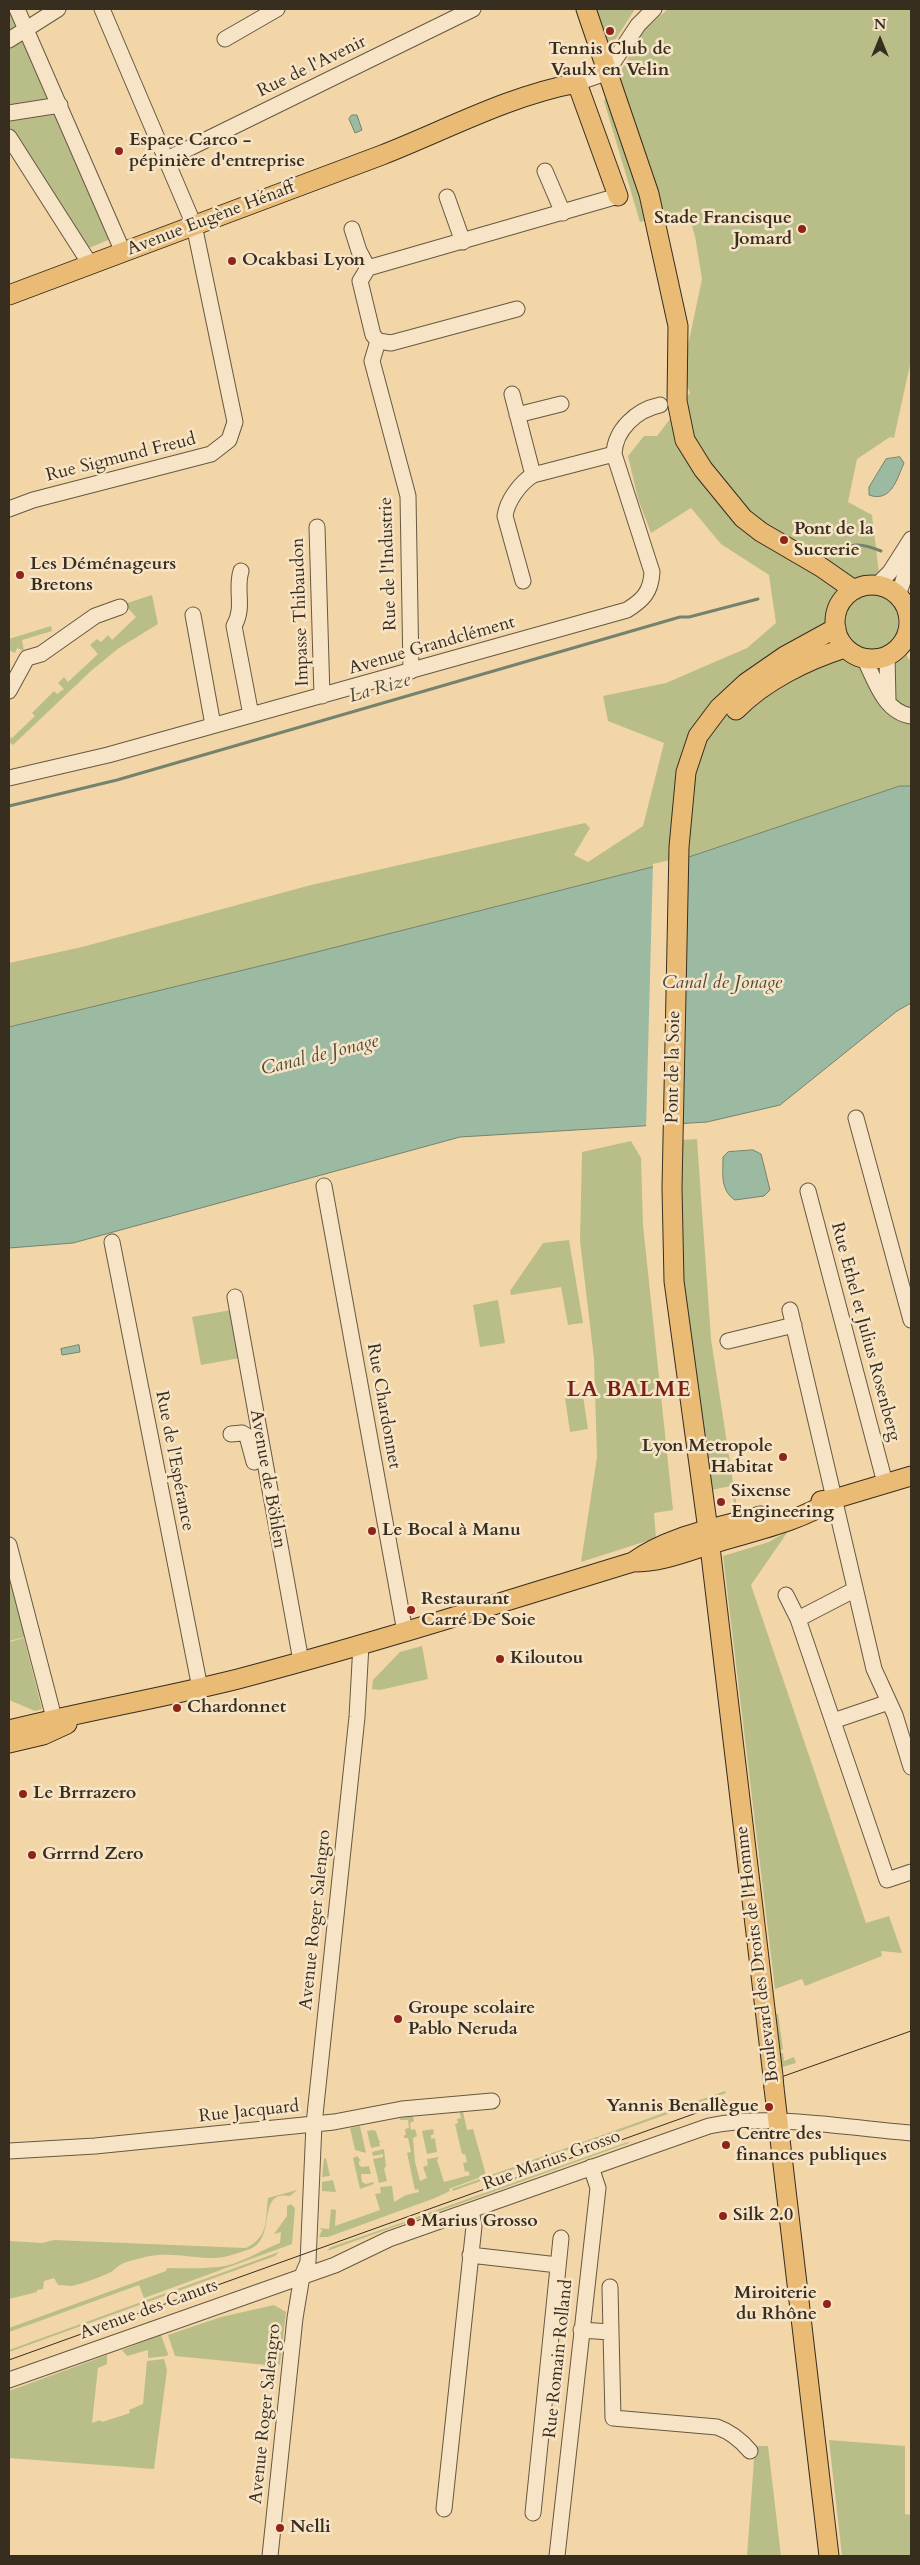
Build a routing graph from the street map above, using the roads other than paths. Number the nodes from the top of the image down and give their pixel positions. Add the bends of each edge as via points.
1 (17, 9) edge
2 (58, 9) edge
3 (102, 9) edge
4 (277, 9) edge
5 (473, 9) edge
6 (586, 9) edge
7 (654, 9) edge
8 (26, 29) junction
9 (225, 39) dead end
10 (9, 40) edge
11 (606, 73) junction
12 (577, 82) junction
13 (60, 105) junction
14 (9, 113) edge
15 (9, 138) edge
16 (167, 159) junction
17 (545, 171) dead end
18 (618, 196) joint
19 (447, 197) dead end
20 (564, 213) junction
21 (194, 225) junction
22 (352, 229) dead end
23 (463, 242) junction
24 (123, 252) junction
25 (90, 264) junction
26 (368, 268) junction
27 (9, 295) edge
28 (517, 308) dead end
29 (378, 341) junction
30 (512, 394) dead end
31 (561, 404) dead end
32 (660, 405) dead end
33 (518, 415) junction
34 (614, 454) junction
35 (533, 475) junction
36 (9, 509) edge
37 (317, 527) dead end
38 (911, 539) edge
39 (911, 557) edge
40 (241, 571) dead end
41 (523, 581) dead end
42 (876, 586) junction
43 (854, 590) junction
44 (898, 596) junction
45 (120, 607) dead end
46 (193, 615) dead end
47 (836, 628) junction
48 (845, 648) junction
49 (887, 656) junction
50 (864, 658) junction
51 (411, 671) junction
52 (9, 691) edge
53 (322, 696) junction
54 (888, 703) junction
55 (251, 715) junction
56 (911, 716) edge
57 (213, 725) junction
58 (9, 778) edge
59 (685, 785) junction
60 (856, 1118) dead end
61 (324, 1186) dead end
62 (808, 1190) dead end
63 (112, 1242) dead end
64 (235, 1297) dead end
65 (790, 1310) dead end
66 (911, 1320) edge
67 (794, 1325) junction
68 (728, 1341) dead end
69 (231, 1434) dead end
70 (911, 1476) edge
71 (885, 1483) junction
72 (834, 1499) junction
73 (708, 1537) junction
74 (9, 1545) edge
75 (854, 1590) junction
76 (786, 1595) dead end
77 (798, 1619) junction
78 (405, 1632) junction
79 (361, 1644) junction
80 (296, 1662) junction
81 (200, 1688) junction
82 (889, 1702) junction
83 (90, 1711) junction
84 (48, 1720) junction
85 (832, 1721) junction
86 (11, 1738) edge
87 (911, 1767) edge
88 (911, 1872) edge
89 (492, 2100) dead end
90 (778, 2122) junction
91 (314, 2124) junction
92 (911, 2133) edge
93 (9, 2151) edge
94 (591, 2167) junction
95 (471, 2210) junction
96 (561, 2238) dead end
97 (470, 2255) junction
98 (558, 2265) junction
99 (302, 2276) junction
100 (610, 2287) dead end
101 (581, 2330) junction
102 (611, 2332) junction
103 (9, 2380) edge
104 (750, 2451) dead end
105 (444, 2510) dead end
106 (533, 2513) dead end
107 (270, 2556) edge
108 (557, 2556) edge
109 (829, 2556) edge

1 - 8 street
2 - 8 street
3 - 16 street, Rue Sigmund Freud
4 - 9 street
5 - 16 street, Rue de l'Avenir
6 - 11 main road
7 - 11 street via 638,25
8 - 10 street
8 - 13 street
11 - 12 street
11 - 43 main road via 649,194 678,326 677,401 685,440 743,518
12 - 18 main road
12 - 21 main road, Avenue Eugène Hénaff via 547,88 447,126 413,143
13 - 14 street
13 - 24 street
15 - 25 street
16 - 21 street, Rue Sigmund Freud
17 - 20 street
18 - 20 street
19 - 23 street
20 - 23 street
21 - 24 main road, Avenue Eugène Hénaff
21 - 36 street, Rue Sigmund Freud via 235,422 229,440 211,454
22 - 26 street via 358,251
23 - 26 street
24 - 25 main road, Avenue Eugène Hénaff
25 - 27 main road, Avenue Eugène Hénaff
26 - 29 street via 360,281 373,334
28 - 29 street via 391,343
29 - 51 street, Rue de l'Industrie via 372,360 408,496
30 - 33 street
31 - 33 street
32 - 34 street via 639,414 619,432
33 - 35 street
34 - 35 street
34 - 51 street, Avenue Grandclément via 652,572 651,586 643,600 627,610
35 - 41 street via 524,481 506,508 505,516
37 - 53 street, Impasse Thibaudon
38 - 42 street via 890,572
39 - 44 street
40 - 55 street via 238,587 240,616 234,626
42 - 43 main road
42 - 44 main road
43 - 47 main road via 840,604
44 - 49 main road via 906,608 908,629 903,642
45 - 52 street via 95,616 41,654 27,658
46 - 57 street
47 - 48 main road
47 - 59 main road, Pont de la Soie via 785,656 746,683 719,708 695,743 689,757
48 - 50 main road
48 - 59 main road via 782,676 747,698 723,722
49 - 50 main road
49 - 54 street
50 - 54 street
51 - 53 street, Avenue Grandclément
53 - 55 street, Avenue Grandclément
54 - 56 street
55 - 57 street, Avenue Grandclément
57 - 58 street, Avenue Grandclément via 108,755
59 - 73 main road, Pont de la Soie via 681,827 672,1157 674,1281
60 - 66 street
61 - 78 street, Rue Chardonnet
62 - 71 street, Rue Ethel et Julius Rosenberg
63 - 81 street, Rue de l'Espérance
64 - 80 street, Avenue de Böhlen
65 - 67 street
67 - 68 street
67 - 72 street
69 - 80 street via 242,1433 251,1445
70 - 71 main road
71 - 72 main road
72 - 73 main road via 797,1518
72 - 75 street
73 - 78 main road via 654,1562 634,1562
73 - 90 main road, Boulevard des Droits de l'Homme
74 - 84 street
75 - 77 street
75 - 82 street via 874,1669
76 - 77 street
77 - 85 street
78 - 79 main road
79 - 80 main road
79 - 91 street, Avenue Roger Salengro via 357,1717
80 - 81 main road
81 - 83 main road
82 - 85 street
82 - 87 street
83 - 84 main road
83 - 86 main road via 43,1735
84 - 86 main road via 43,1728
85 - 88 street via 887,1880
89 - 91 street, Rue Jacquard via 402,2109
90 - 92 street, Rue Marius Grosso
90 - 94 street, Rue Marius Grosso via 735,2121 709,2126
90 - 109 main road, Boulevard des Droits de l'Homme
91 - 93 street, Rue Jacquard via 95,2146
91 - 99 street, Avenue Roger Salengro via 309,2200 302,2231
94 - 95 street, Rue Marius Grosso
94 - 101 street, Rue Romain Rolland via 598,2188
95 - 97 street, Rue Marius Grosso via 474,2226
95 - 99 street, Rue Marius Grosso via 389,2239 335,2265
96 - 98 street, Rue Romain Rolland
97 - 98 street
97 - 105 street, Rue Marius Grosso
98 - 106 street, Rue Romain Rolland
99 - 103 street, Avenue des Canuts
99 - 107 street, Avenue Roger Salengro
100 - 102 street
101 - 102 street
101 - 108 street, Rue Romain Rolland
102 - 104 street via 613,2418 716,2427 735,2436

